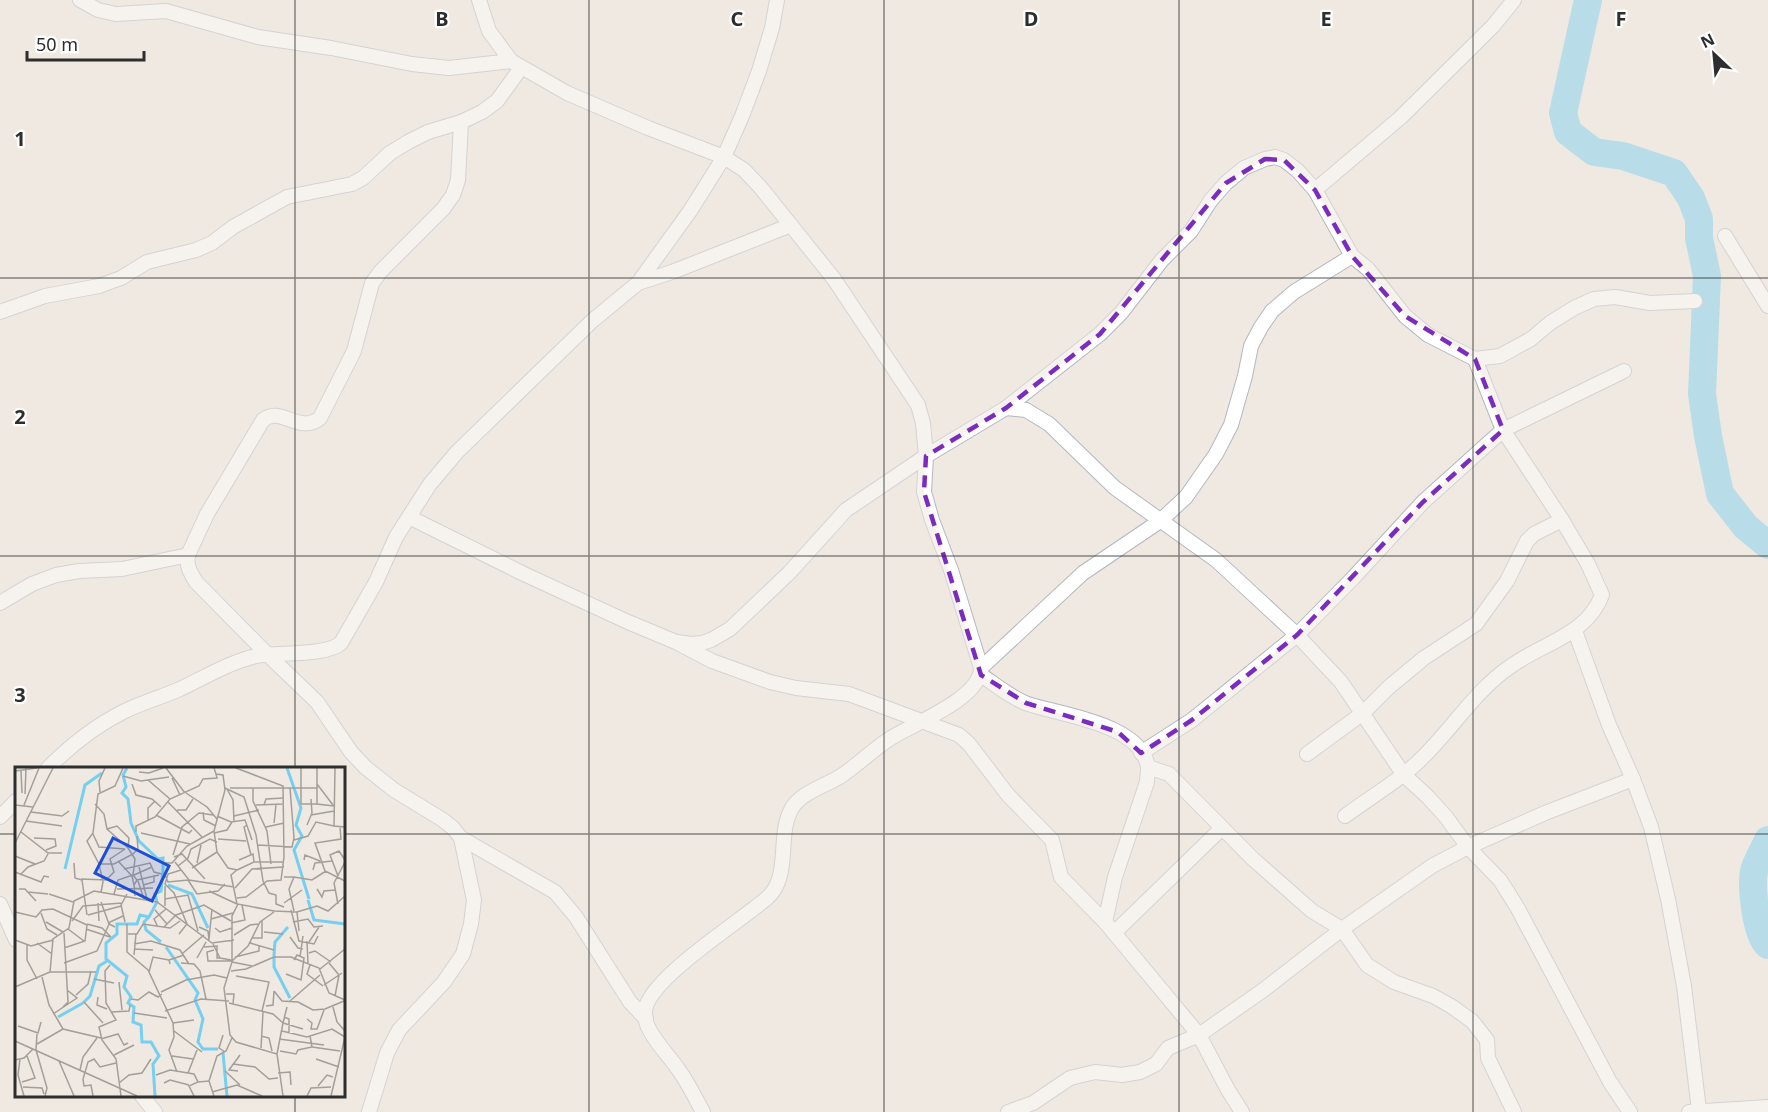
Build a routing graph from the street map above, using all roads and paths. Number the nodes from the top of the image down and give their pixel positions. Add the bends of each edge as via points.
1 (80, 0) edge
2 (479, 0) edge
3 (777, 0) edge
4 (1514, 0) edge
5 (516, 65) junction
6 (460, 122) junction
7 (724, 156) junction
8 (1316, 190) junction
9 (791, 225) junction
10 (1725, 236) dead end
11 (1352, 256) junction
12 (638, 283) junction
13 (1695, 301) dead end
14 (1768, 306) edge
15 (0, 312) edge
16 (1475, 359) junction
17 (1624, 371) dead end
18 (1006, 408) junction
19 (1503, 430) junction
20 (926, 456) junction
21 (409, 517) junction
22 (1562, 520) junction
23 (1160, 521) junction
24 (188, 555) junction
25 (0, 603) edge
26 (1575, 631) junction
27 (1297, 635) junction
28 (676, 642) junction
29 (267, 654) junction
30 (981, 671) junction
31 (1363, 713) junction
32 (923, 722) junction
33 (1141, 753) junction
34 (1307, 754) dead end
35 (49, 767) edge
36 (1148, 767) junction
37 (1404, 774) junction
38 (1633, 778) junction
39 (15, 802) edge
40 (1345, 816) dead end
41 (0, 817) edge
42 (1221, 829) junction
43 (461, 838) junction
44 (1468, 847) junction
45 (0, 904) edge
46 (1105, 922) junction
47 (1341, 929) junction
48 (1114, 933) junction
49 (15, 938) edge
50 (646, 1019) junction
51 (1199, 1035) junction
52 (144, 1097) edge
53 (1768, 1107) edge
54 (1694, 1111) edge
55 (155, 1112) edge
56 (369, 1112) edge
57 (703, 1112) edge
58 (1008, 1112) edge
59 (1242, 1112) edge
60 (1514, 1112) edge
61 (1630, 1112) edge

1 - 5 street via 116,14 166,10 258,37 412,64 449,68
2 - 5 street via 489,31
3 - 7 street via 759,70
4 - 8 street via 1400,118
5 - 6 street via 497,101
5 - 7 street via 567,93
6 - 15 street via 408,141 352,184 306,192 272,204 196,250 147,262 99,286 45,296
6 - 24 street via 458,180 453,195 372,283 354,351 320,418 313,424 274,415 263,420 207,514
7 - 9 street via 744,170
7 - 12 street
8 - 11 street
8 - 18 street via 1297,170 1275,157 1244,168 1211,200 1191,231 1162,260 1121,313
9 - 12 street
9 - 20 street via 834,279 918,405
10 - 14 street
11 - 16 street via 1419,328
11 - 23 street via 1294,292 1260,327 1251,346 1232,425 1186,497
12 - 21 street via 592,321 457,452
13 - 16 street via 1594,299 1550,322 1531,339 1500,356
16 - 19 street
17 - 19 street
18 - 20 street
18 - 23 street via 1026,410 1049,424 1115,488
19 - 22 street
19 - 27 street via 1423,502
20 - 28 street via 846,510 789,573 730,629 702,643
20 - 30 street via 924,492
21 - 28 street
21 - 29 street via 337,647
22 - 26 street via 1602,595 1593,614
22 - 31 street via 1527,541 1507,581 1476,624 1424,658
23 - 27 street via 1216,560
23 - 30 street via 1083,573
24 - 25 street via 123,569 56,575
24 - 29 street via 188,570 196,582
26 - 37 street via 1492,680
26 - 38 street
27 - 31 street via 1341,682
27 - 33 street via 1192,720
28 - 32 street via 760,679 849,694
29 - 35 street via 246,659 126,710 89,731
29 - 43 street via 317,702 366,767 448,824
30 - 32 street via 961,697
30 - 33 street via 1011,696 1098,722 1118,732
31 - 34 street
31 - 37 street
32 - 46 street via 959,735 969,744 1008,795 1052,840 1061,877
32 - 50 street via 877,747 794,806 787,824 780,876 773,892 655,989 645,1010
33 - 36 street
36 - 42 street via 1168,774
36 - 46 street via 1147,782 1115,877
37 - 40 street
37 - 44 street via 1446,817
38 - 44 street
38 - 54 street via 1652,827 1668,899 1683,986
39 - 41 street
42 - 47 street via 1312,911
42 - 48 street
43 - 50 street via 555,892 576,917 630,1002
43 - 56 street via 474,900 463,954 444,982 399,1030 387,1053
44 - 47 street via 1432,866
44 - 61 street via 1500,880 1517,907 1610,1082
45 - 49 street
46 - 48 street
47 - 51 street
47 - 60 street via 1367,965 1381,975 1433,996 1472,1021 1487,1040 1488,1058
48 - 51 street
50 - 57 street
51 - 58 street via 1168,1048 1156,1064 1140,1072 1082,1074 1033,1103
51 - 59 street
52 - 55 street
53 - 54 street

